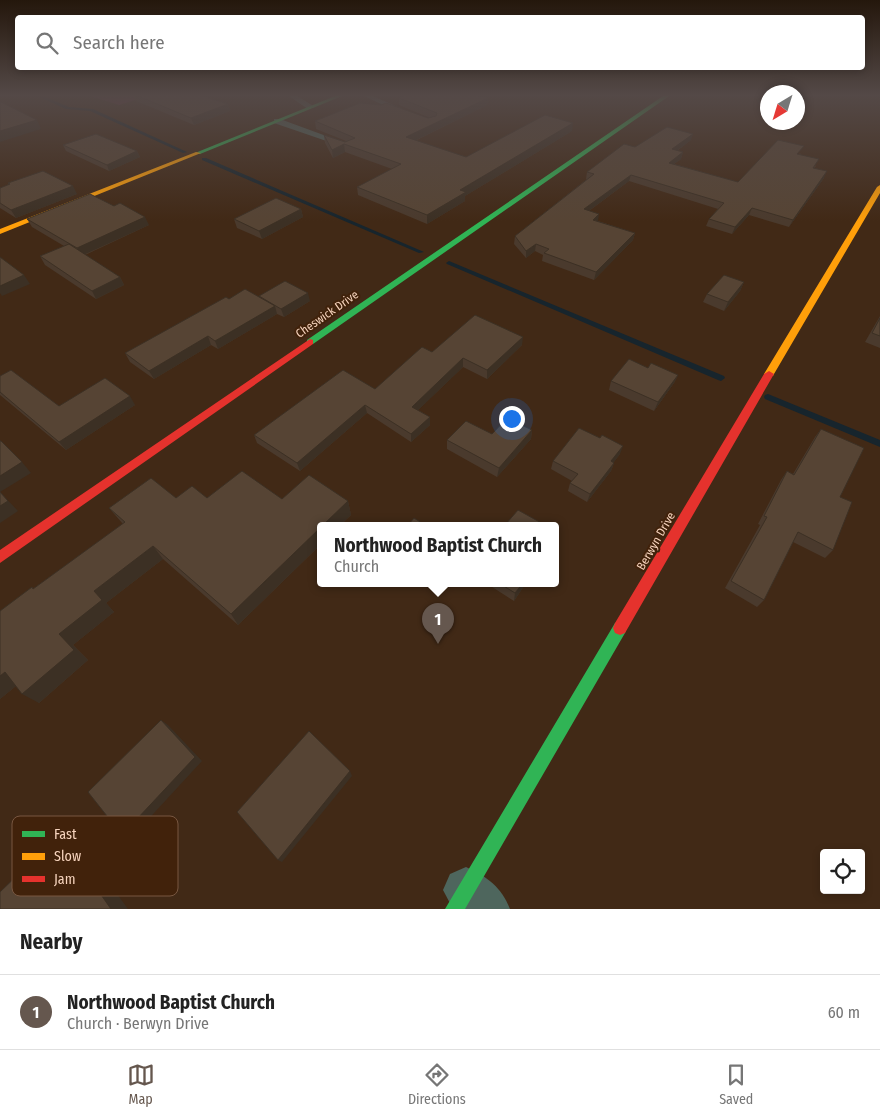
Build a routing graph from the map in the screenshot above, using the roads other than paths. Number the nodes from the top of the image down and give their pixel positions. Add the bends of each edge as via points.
1 (239, 136) edge
2 (322, 136) edge
3 (608, 136) edge
4 (350, 146) edge
5 (880, 187) edge
6 (0, 232) edge
7 (0, 557) edge
8 (469, 903) edge

1 - 6 street
2 - 4 lane
3 - 7 street, Cheswick Drive
5 - 8 street, Berwyn Drive

